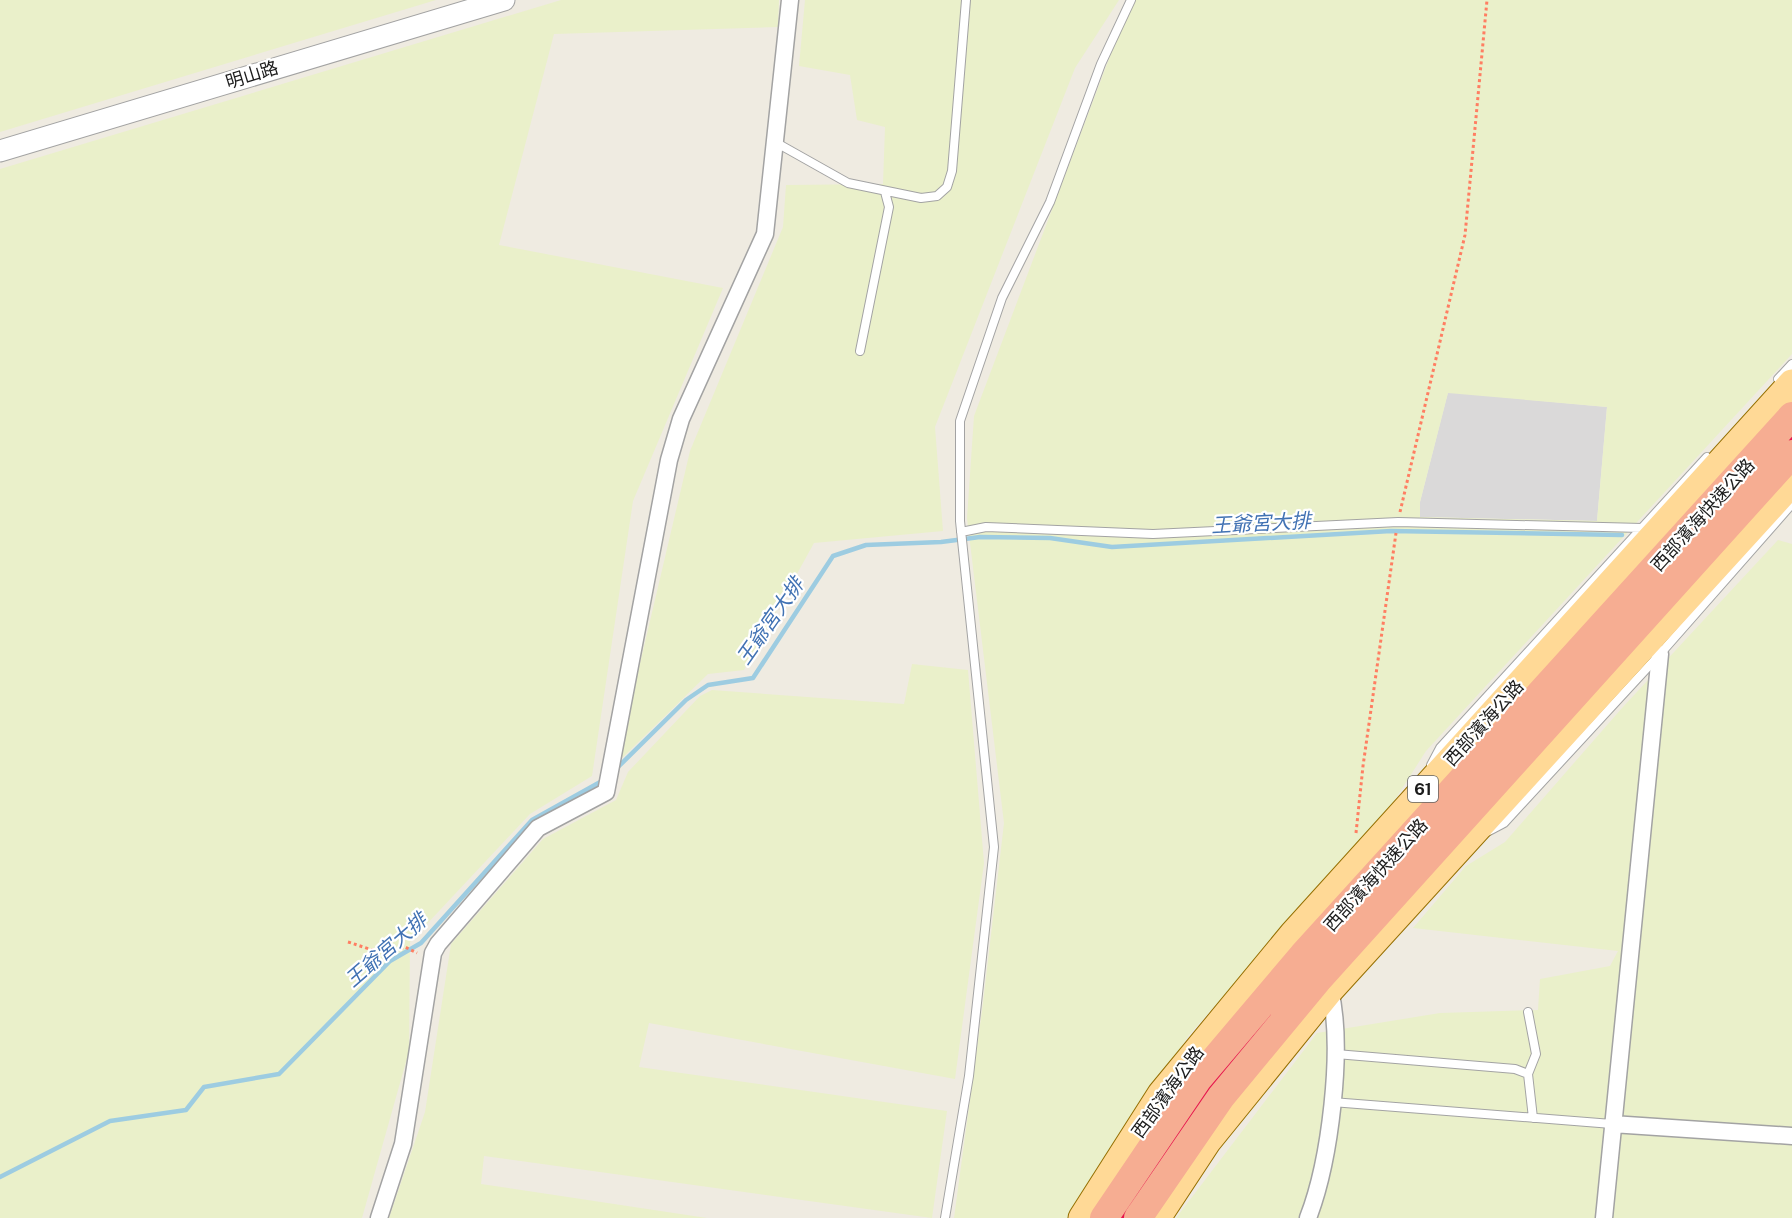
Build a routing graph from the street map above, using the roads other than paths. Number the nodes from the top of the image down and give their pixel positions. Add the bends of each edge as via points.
1 (504, 0) edge
2 (790, 0) edge
3 (966, 0) edge
4 (1131, 0) edge
5 (775, 142) junction
6 (0, 151) edge
7 (885, 192) junction
8 (860, 351) dead end
9 (1792, 364) edge
10 (1780, 386) edge
11 (1792, 416) edge
12 (1713, 450) dead end
13 (1792, 454) edge
14 (1792, 483) edge
15 (1792, 504) edge
16 (1781, 516) junction
17 (1792, 520) edge
18 (1642, 528) junction
19 (961, 533) junction
20 (1660, 654) junction
21 (1410, 803) junction
22 (1465, 843) junction
23 (1330, 990) junction
24 (1528, 1012) dead end
25 (1336, 1054) junction
26 (1528, 1074) junction
27 (1332, 1102) junction
28 (1533, 1118) junction
29 (1612, 1124) junction
30 (1792, 1136) edge
31 (379, 1218) edge
32 (945, 1218) edge
33 (1082, 1218) edge
34 (1104, 1218) edge
35 (1138, 1218) edge
36 (1157, 1218) edge
37 (1308, 1218) edge
38 (1604, 1218) edge

1 - 6 street, 明山路
2 - 5 street
3 - 7 lane via 952,171 947,187 937,196 921,198
4 - 19 lane via 1101,64 1050,202 1002,298 960,422
5 - 7 lane via 848,183
5 - 31 street via 765,234 681,419 669,460 606,792 538,828 433,953 403,1144
7 - 8 lane via 888,207
9 - 10 lane
10 - 21 main road, 西部濱海公路 / 61
11 - 34 highway, 西部濱海快速公路 / 61 via 1303,956 1198,1080
12 - 18 lane
13 - 35 highway, 西部濱海快速公路 via 1317,981 1221,1097
14 - 22 main road
15 - 16 lane
16 - 17 lane
16 - 20 lane
18 - 19 lane via 1398,522 1154,534 986,527
18 - 21 lane via 1440,748
19 - 32 lane via 994,847 969,1076
20 - 22 lane via 1504,823
20 - 29 street
21 - 33 main road, 西部濱海公路 / 61 via 1293,934 1161,1094
22 - 23 main road
23 - 25 street via 1335,1010
23 - 36 main road via 1207,1142
24 - 26 lane via 1536,1054
25 - 26 lane via 1515,1069
25 - 27 street
26 - 28 lane
27 - 28 lane
27 - 37 street via 1316,1198
28 - 29 lane
29 - 30 street
29 - 38 street

